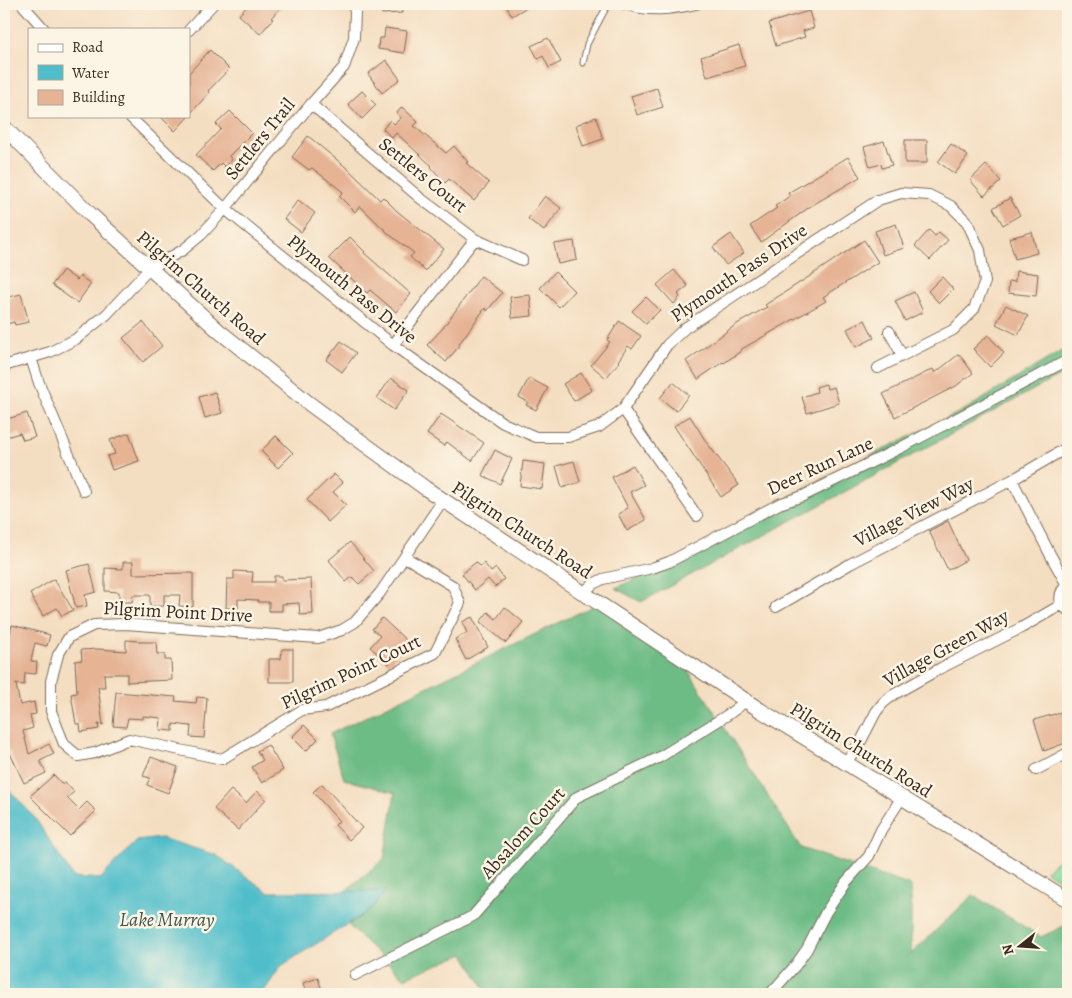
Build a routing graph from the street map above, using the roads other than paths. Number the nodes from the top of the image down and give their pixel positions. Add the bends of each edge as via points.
1 (22, 4) edge
2 (352, 4) edge
3 (608, 4) edge
4 (625, 4) edge
5 (696, 4) edge
6 (207, 6) edge
7 (43, 28) edge
8 (190, 29) edge
9 (583, 63) dead end
10 (311, 104) junction
11 (131, 118) edge
12 (4, 127) edge
13 (225, 209) junction
14 (475, 239) junction
15 (522, 260) dead end
16 (149, 269) junction
17 (890, 331) dead end
18 (393, 345) junction
19 (902, 356) junction
20 (31, 358) junction
21 (1068, 360) edge
22 (4, 366) edge
23 (878, 368) dead end
24 (622, 409) junction
25 (1068, 447) edge
26 (1012, 480) junction
27 (84, 491) dead end
28 (443, 500) junction
29 (697, 516) dead end
30 (405, 557) junction
31 (1068, 585) edge
32 (584, 593) junction
33 (776, 607) dead end
34 (1065, 607) edge
35 (746, 701) junction
36 (1068, 753) edge
37 (222, 759) joint
38 (846, 763) junction
39 (1036, 770) dead end
40 (902, 797) junction
41 (1068, 900) edge
42 (355, 975) dead end
43 (770, 994) edge

1 - 7 street
2 - 10 street, Settlers Trail via 355,12 354,38 344,67
3 - 9 lane via 587,44
4 - 5 street via 672,10
6 - 8 street
10 - 13 street, Settlers Trail
10 - 14 street, Settlers Court via 420,198
11 - 13 street, Plymouth Pass Drive
12 - 16 street, Pilgrim Church Road
13 - 16 street, Settlers Trail via 189,245
13 - 18 street, Plymouth Pass Drive
14 - 15 street, Settlers Court
14 - 18 street
16 - 20 street, Settlers Trail via 107,314 76,339
16 - 28 street, Pilgrim Church Road via 304,400
17 - 19 street
18 - 24 street, Plymouth Pass Drive via 503,424 536,437 568,437 599,427
19 - 23 street, Plymouth Pass Drive
19 - 24 street, Plymouth Pass Drive via 953,330 974,309 985,282 980,250 967,222 950,206 929,194 902,193 878,200 685,328 667,346
20 - 22 street, Settlers Trail
20 - 27 street
21 - 32 street, Deer Run Lane via 902,447 803,496 779,504 669,562 603,579
24 - 29 street
25 - 26 street, Village View Way
26 - 31 street
26 - 33 street, Village View Way via 850,564
28 - 30 street, Pilgrim Point Drive
28 - 32 street, Pilgrim Church Road
30 - 37 street, Pilgrim Point Court via 453,586 460,604 435,653 326,707 302,710
30 - 37 street, Pilgrim Point Drive via 355,622 318,638 125,624 94,626 69,637 58,655 51,681 51,711 64,744 78,756 95,753 129,739
31 - 34 street, Village Green Way via 1060,598
32 - 35 street, Pilgrim Church Road
34 - 38 street, Village Green Way via 893,695 876,712
35 - 38 street, Pilgrim Church Road
35 - 42 street, Absalom Court via 660,757 577,797 473,916
36 - 39 street
38 - 40 street, Pilgrim Church Road
40 - 41 street, Pilgrim Church Road
40 - 43 street via 880,830 870,856 846,882 807,949

